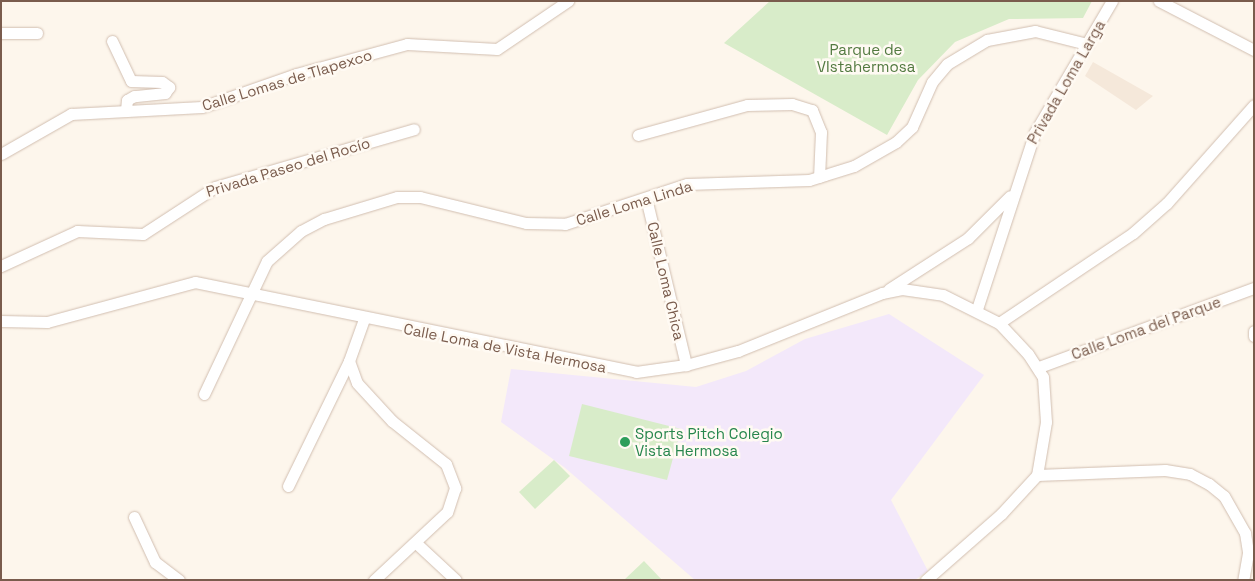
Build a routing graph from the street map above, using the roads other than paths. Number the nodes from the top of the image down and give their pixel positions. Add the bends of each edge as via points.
1 (568, 1) edge
2 (1112, 1) edge
3 (1158, 1) edge
4 (1, 33) edge
5 (37, 33) dead end
6 (112, 42) dead end
7 (1087, 44) junction
8 (1254, 50) edge
9 (1254, 106) edge
10 (126, 110) junction
11 (414, 129) dead end
12 (638, 135) dead end
13 (1, 154) edge
14 (819, 177) junction
15 (1013, 193) junction
16 (646, 198) junction
17 (1, 266) edge
18 (1254, 288) edge
19 (882, 293) junction
20 (251, 294) junction
21 (977, 309) junction
22 (364, 319) junction
23 (1, 321) edge
24 (999, 323) junction
25 (1254, 331) edge
26 (1254, 336) edge
27 (349, 361) junction
28 (686, 365) junction
29 (1039, 367) junction
30 (204, 394) dead end
31 (1037, 475) junction
32 (288, 486) dead end
33 (134, 517) dead end
34 (416, 544) junction
35 (179, 580) edge
36 (374, 580) edge
37 (456, 580) edge
38 (926, 580) edge
39 (1244, 580) edge

1 - 10 street, Calle Lomas de Tlapexco via 497,49 407,44 296,74 216,104 162,111
2 - 7 street, Privada Loma Larga
3 - 8 street
4 - 5 street
6 - 10 street via 131,81 162,82 169,87 165,93 134,96 127,100
7 - 14 street, Calle Loma Linda via 1035,31 987,40 947,64 932,82 912,127 896,142 854,166
7 - 15 street, Privada Loma Larga via 1035,132
9 - 24 street via 1167,203 1133,233
10 - 13 street, Calle Lomas de Tlapexco via 71,114
11 - 17 street, Privada Paseo del Rocío via 215,187 143,234 77,231
12 - 14 street via 747,105 792,104 812,110 821,132
14 - 16 street, Calle Loma Linda via 687,184
15 - 19 street, Privada Loma Larga via 968,238
15 - 21 street, Privada Loma Larga
16 - 20 street, Calle Loma Linda via 565,224 545,225 420,197 397,197 301,231 267,262
16 - 28 street, Calle Loma Chica
18 - 29 street, Calle Loma del Parque
19 - 21 street, Calle Loma de Vista Hermosa via 918,289
19 - 28 street, Calle Loma de Vista Hermosa via 738,351
20 - 22 street, Calle Loma de Vista Hermosa
20 - 23 street, Calle Loma de Vista Hermosa via 180,283 75,317 48,322
20 - 30 street, Calle Loma Linda
21 - 24 street, Calle Loma de Vista Hermosa
22 - 27 street
22 - 28 street, Calle Loma de Vista Hermosa via 610,370 658,371
24 - 29 street, Calle Loma de Vista Hermosa
25 - 26 street
27 - 32 street
27 - 34 street via 367,398 446,464 452,474 452,502
29 - 31 street via 1046,422
31 - 38 street via 1001,514
31 - 39 street via 1165,470 1209,484 1224,496 1245,533 1248,553
33 - 35 street via 155,562
34 - 36 street
34 - 37 street

